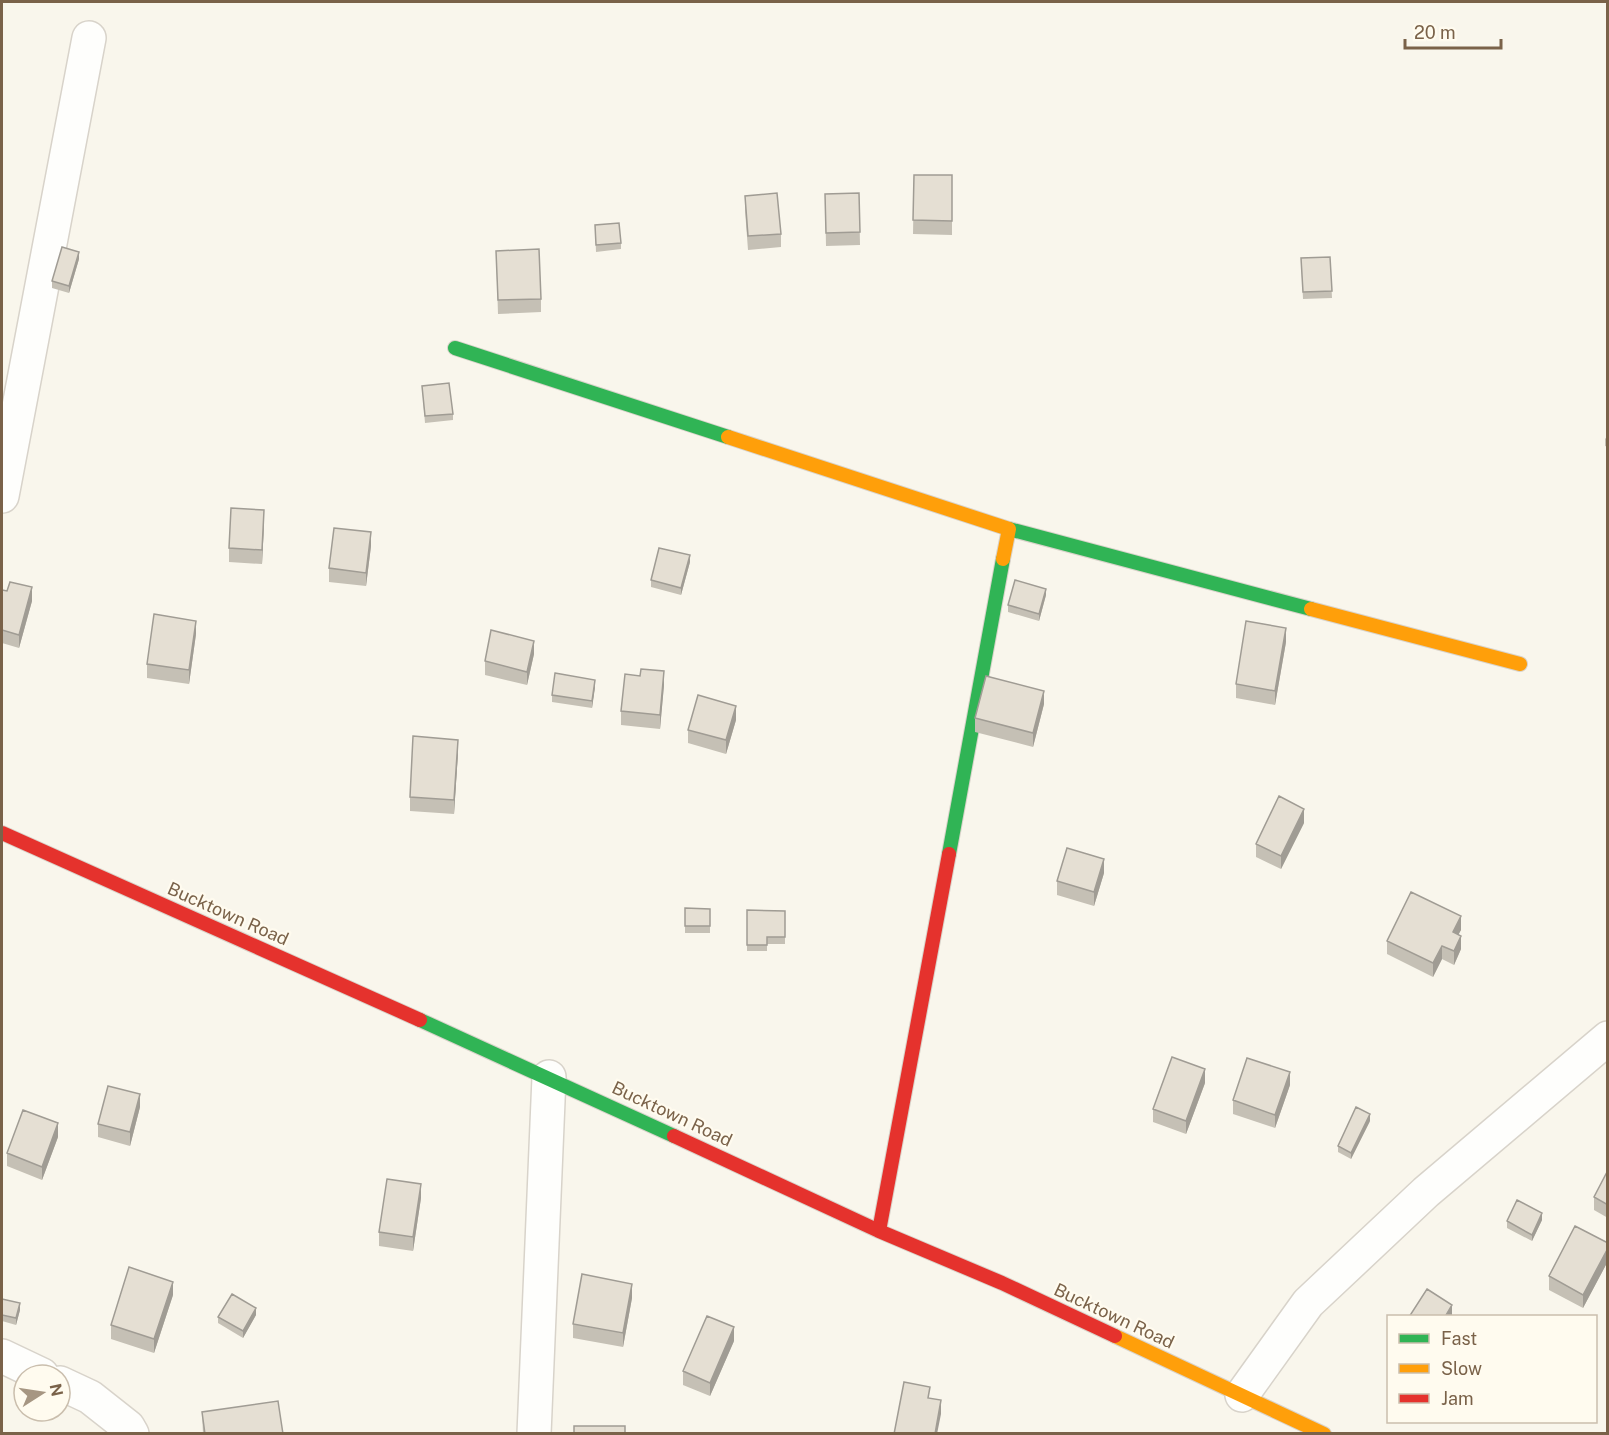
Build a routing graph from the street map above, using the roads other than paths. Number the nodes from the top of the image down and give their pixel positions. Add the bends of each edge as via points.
1 (89, 38) dead end
2 (455, 348) dead end
3 (2, 496) edge
4 (1009, 529) junction
5 (1520, 664) dead end
6 (2, 833) edge
7 (1608, 1038) edge
8 (549, 1077) junction
9 (879, 1231) junction
10 (2, 1356) edge
11 (17, 1363) edge
12 (72, 1389) edge
13 (1242, 1395) junction
14 (132, 1434) edge
15 (534, 1434) edge
16 (1324, 1434) edge

1 - 3 street
2 - 4 street
4 - 5 street
4 - 9 street
6 - 8 street, Bucktown Road
7 - 13 street via 1426,1192 1308,1303
8 - 9 street, Bucktown Road
8 - 15 street
9 - 13 street, Bucktown Road via 1002,1283
10 - 11 street
12 - 14 street via 90,1397
13 - 16 street, Bucktown Road

